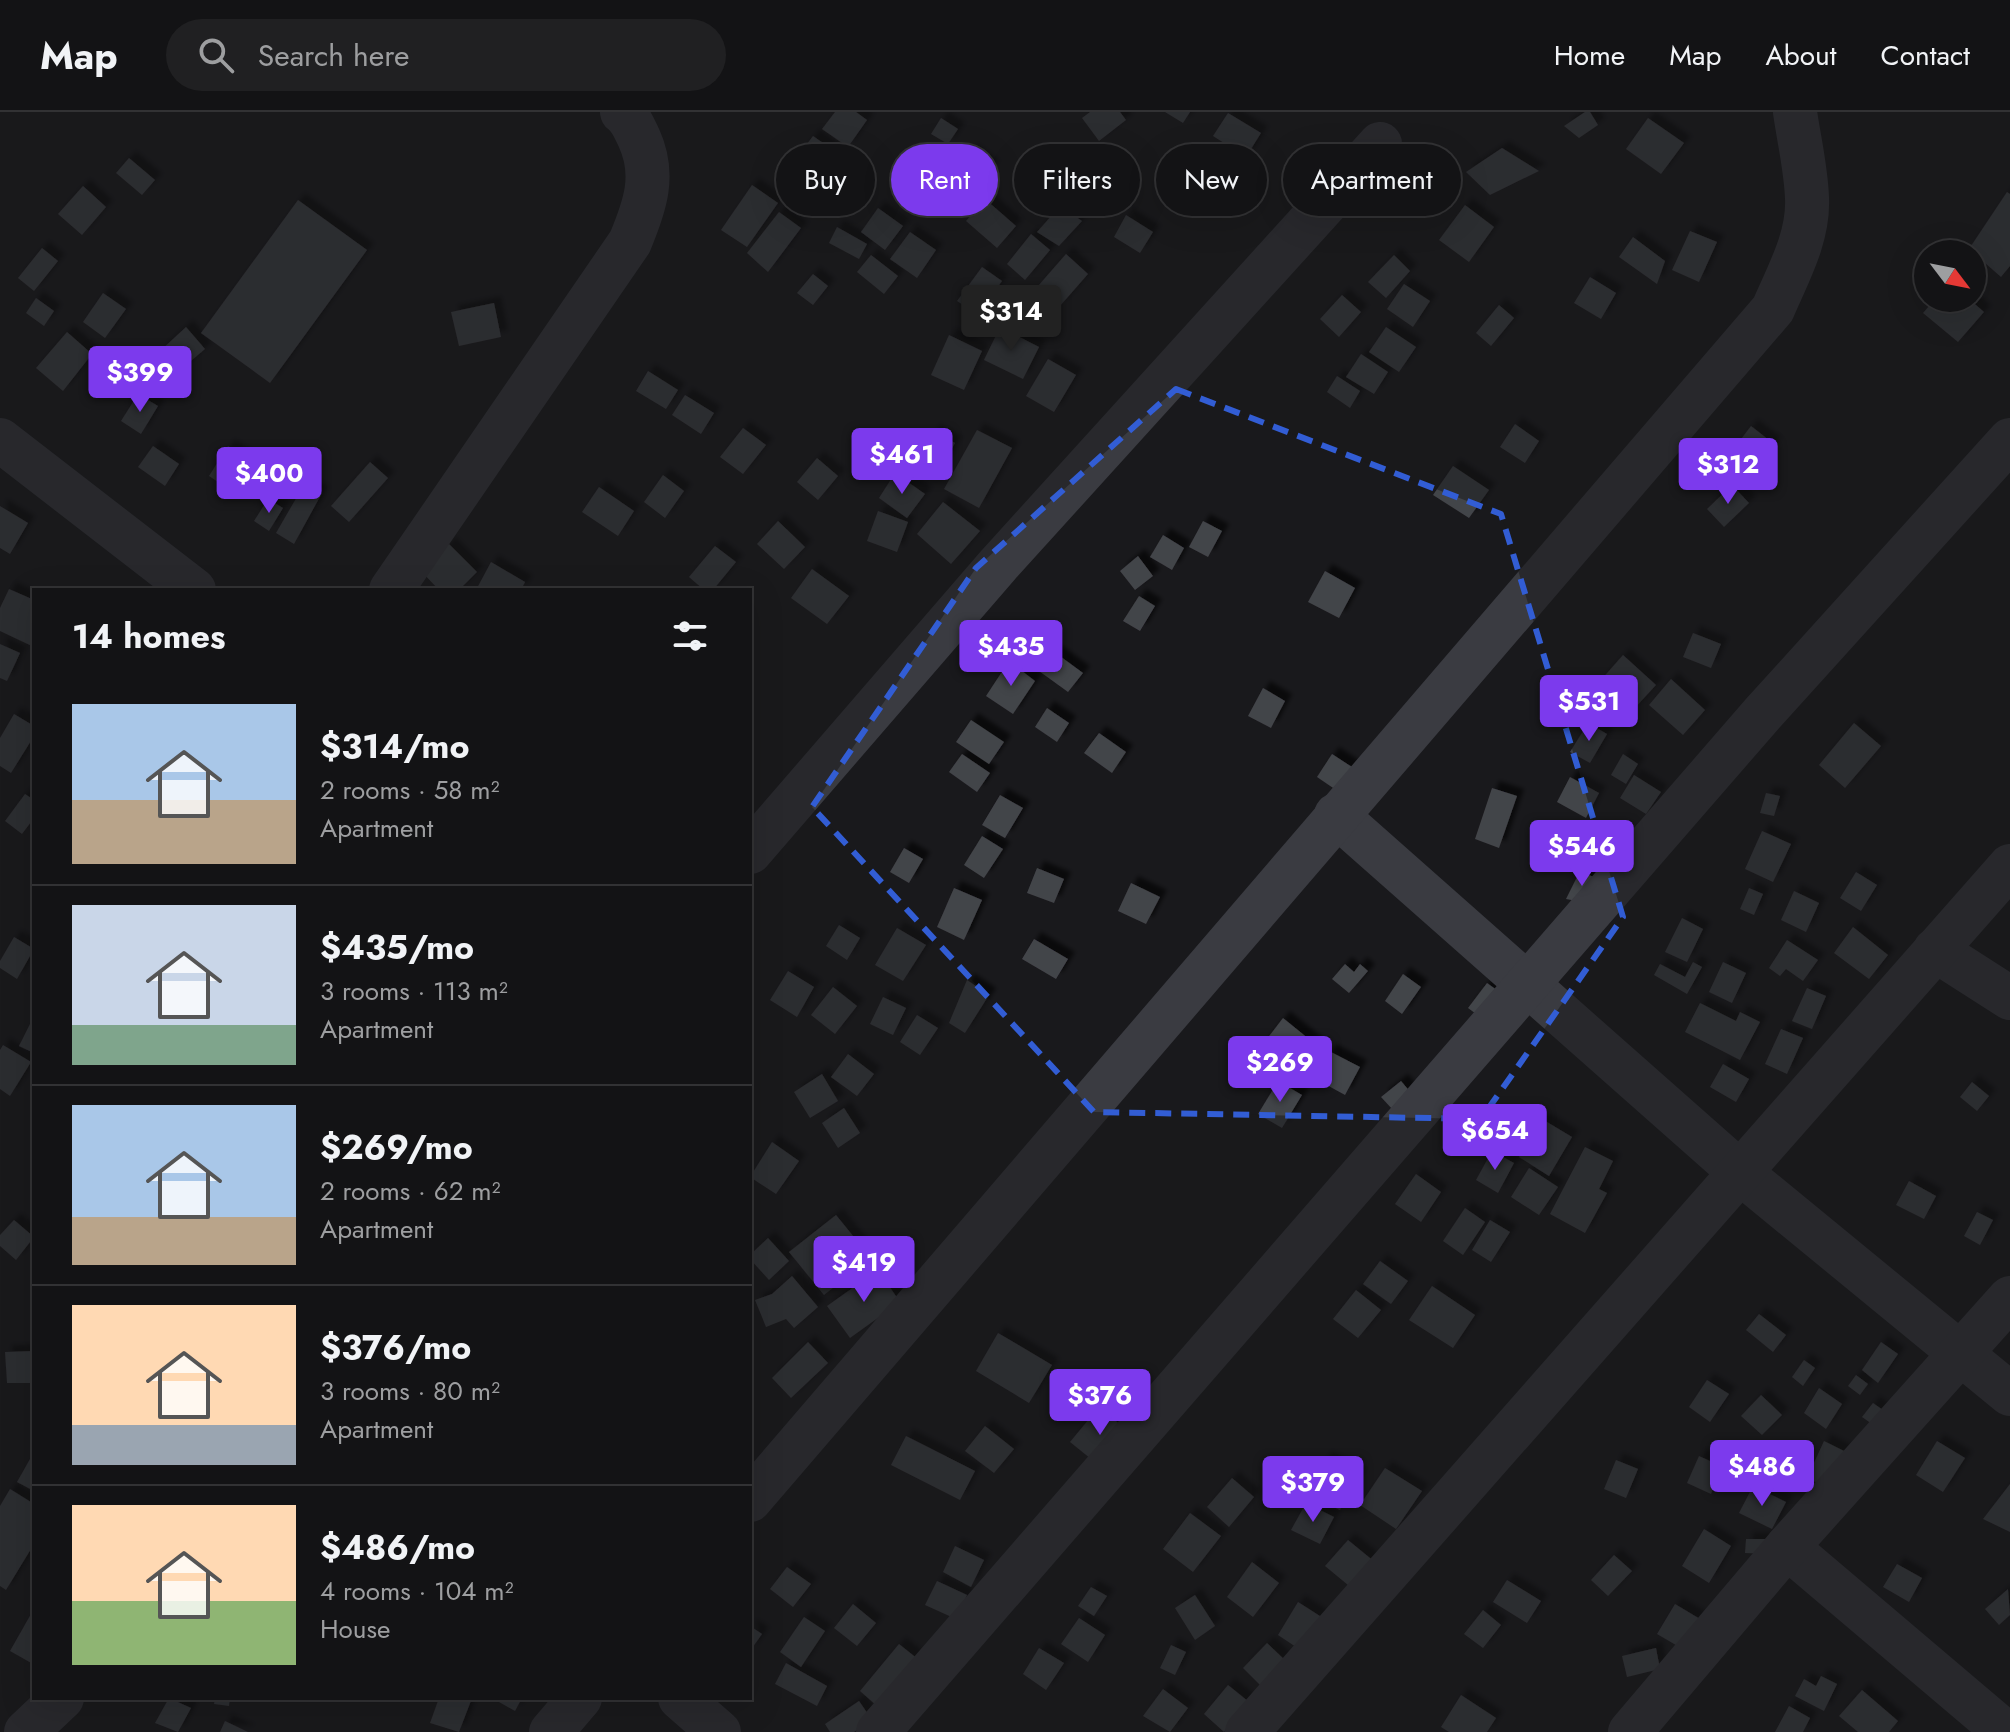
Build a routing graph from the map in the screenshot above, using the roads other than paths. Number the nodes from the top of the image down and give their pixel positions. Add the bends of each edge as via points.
1 (622, 112) edge
2 (1795, 112) edge
3 (1315, 216) edge
4 (0, 440) edge
5 (2010, 440) edge
6 (191, 588) edge
7 (392, 588) edge
8 (1336, 815) junction
9 (752, 850) edge
10 (2010, 866) edge
11 (1935, 950) junction
12 (1529, 985) junction
13 (2010, 998) edge
14 (1742, 1174) junction
15 (2010, 1298) edge
16 (1960, 1353) junction
17 (2010, 1394) edge
18 (752, 1498) edge
19 (1787, 1547) junction
20 (60, 1700) edge
21 (578, 1700) edge
22 (682, 1700) edge
23 (26, 1732) edge
24 (551, 1732) edge
25 (719, 1732) edge
26 (878, 1732) edge
27 (1247, 1732) edge
28 (1630, 1732) edge
29 (2005, 1732) edge

1 - 7 street via 648,158 648,198 630,242
2 - 8 street via 1806,215 1773,309
3 - 9 street via 999,564
4 - 6 street
5 - 12 street via 1763,713
8 - 12 street
8 - 18 street
10 - 11 street
11 - 13 street
11 - 14 street
12 - 14 street
12 - 26 street
14 - 16 street
14 - 27 street
15 - 16 street
16 - 17 street
16 - 19 street
19 - 28 street
19 - 29 street
20 - 23 street
21 - 24 street
22 - 25 street

